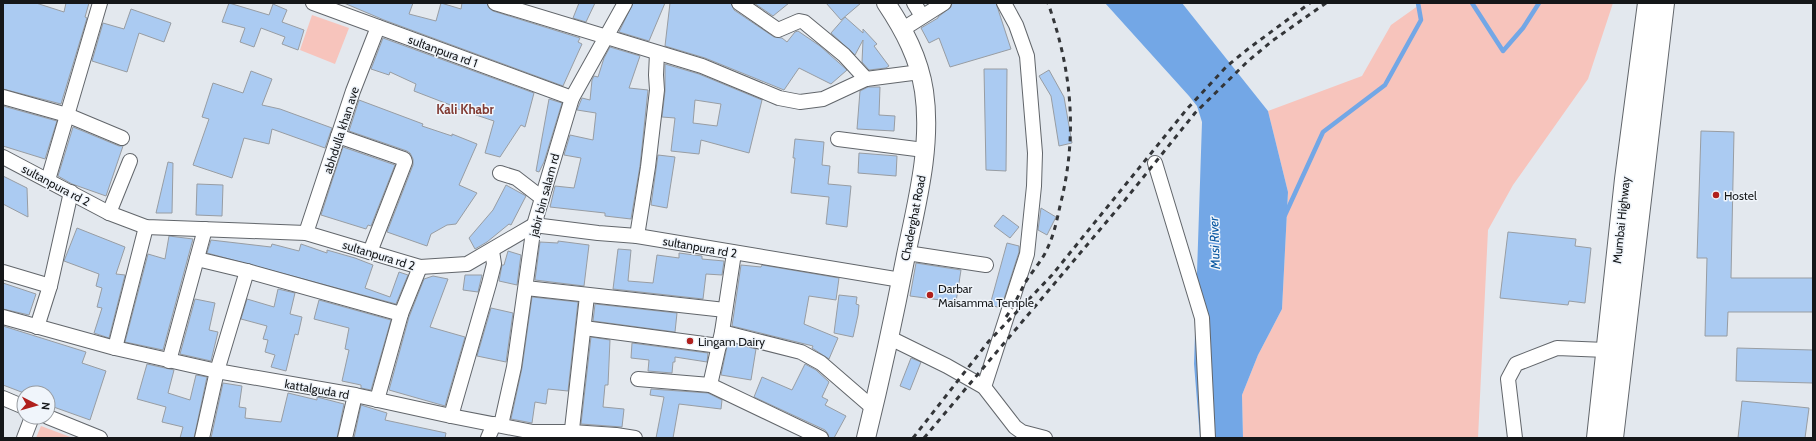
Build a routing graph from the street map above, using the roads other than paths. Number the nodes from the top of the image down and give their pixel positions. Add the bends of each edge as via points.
1 (100, 3) edge
2 (313, 3) edge
3 (495, 3) edge
4 (625, 3) edge
5 (739, 3) edge
6 (886, 3) edge
7 (914, 3) edge
8 (944, 3) edge
9 (1004, 3) edge
10 (1648, 3) edge
11 (1664, 3) edge
12 (922, 16) junction
13 (378, 27) junction
14 (903, 29) junction
15 (607, 36) junction
16 (657, 53) junction
17 (920, 72) junction
18 (866, 79) junction
19 (3, 96) edge
20 (572, 98) junction
21 (67, 115) junction
22 (338, 136) junction
23 (122, 138) dead end
24 (838, 139) dead end
25 (924, 150) junction
26 (3, 157) edge
27 (130, 161) dead end
28 (1155, 163) dead end
29 (500, 174) dead end
30 (48, 180) junction
31 (71, 192) junction
32 (542, 198) junction
33 (109, 213) junction
34 (534, 225) junction
35 (146, 227) junction
36 (205, 229) junction
37 (306, 233) junction
38 (637, 236) junction
39 (492, 251) junction
40 (370, 252) junction
41 (734, 253) junction
42 (907, 253) junction
43 (197, 260) junction
44 (986, 265) dead end
45 (420, 267) junction
46 (248, 271) junction
47 (3, 272) edge
48 (901, 280) junction
49 (50, 286) junction
50 (526, 288) junction
51 (587, 296) junction
52 (726, 310) junction
53 (401, 314) junction
54 (3, 316) edge
55 (37, 327) junction
56 (584, 328) junction
57 (722, 332) junction
58 (890, 338) junction
59 (719, 346) junction
60 (115, 348) junction
61 (1606, 350) junction
62 (169, 360) junction
63 (217, 371) junction
64 (638, 379) dead end
65 (710, 385) junction
66 (984, 387) junction
67 (355, 395) junction
68 (3, 398) edge
69 (377, 400) junction
70 (16, 404) edge
71 (873, 408) junction
72 (451, 416) junction
73 (56, 420) edge
74 (498, 424) junction
75 (29, 425) edge
76 (572, 435) edge
77 (24, 438) edge
78 (100, 438) edge
79 (202, 438) edge
80 (345, 438) edge
81 (488, 438) edge
82 (635, 438) edge
83 (821, 438) edge
84 (866, 438) edge
85 (1045, 438) edge
86 (1208, 438) edge
87 (1515, 438) edge
88 (1597, 438) edge
89 (1613, 438) edge

1 - 21 street
2 - 13 street, sultanpura rd 1
3 - 15 street
4 - 15 street, jabir bin salam rd
5 - 18 street via 778,30 799,21 804,22 844,55
6 - 14 main road, Chaderghat Road
7 - 12 street
8 - 12 street
9 - 66 street via 1028,56 1035,153 1034,186 1027,254
10 - 61 highway, Mumbai Highway
11 - 89 highway, Mumbai Highway
12 - 14 street
13 - 20 street, sultanpura rd 1
13 - 22 street, abhdulla khan ave
14 - 17 main road, Chaderghat Road
15 - 16 street
15 - 20 street, jabir bin salam rd
16 - 18 street via 702,66 779,98 800,102 823,100
16 - 38 street via 658,90
17 - 18 street
17 - 25 main road, Chaderghat Road via 924,91
19 - 21 street
20 - 32 street, jabir bin salam rd
21 - 23 street
21 - 30 street
22 - 37 street, abhdulla khan ave
22 - 40 street via 404,159 405,162
24 - 25 street
25 - 42 main road, Chaderghat Road via 920,187
26 - 30 street, sultanpura rd 2
27 - 33 street
28 - 86 street via 1202,318
29 - 32 street via 516,178
30 - 31 street, sultanpura rd 2
31 - 33 street, sultanpura rd 2
31 - 49 street
32 - 34 street, jabir bin salam rd
33 - 35 street, sultanpura rd 2
34 - 38 street, sultanpura rd 2 via 598,234
34 - 39 street, sultanpura rd 2
34 - 50 street, jabir bin salam rd
35 - 36 street, sultanpura rd 2
35 - 60 street
36 - 37 street, sultanpura rd 2
36 - 43 street
37 - 40 street, sultanpura rd 2
38 - 41 street, sultanpura rd 2
39 - 45 street, sultanpura rd 2 via 467,264
39 - 72 street via 494,264
40 - 45 street, sultanpura rd 2
41 - 48 street, sultanpura rd 2
41 - 52 street
42 - 44 street
42 - 48 main road, Chaderghat Road
43 - 46 street
43 - 62 street
45 - 53 street
46 - 53 street
46 - 63 street
47 - 49 street
48 - 58 main road, Chaderghat Road
49 - 55 street
50 - 51 street
50 - 74 street, jabir bin salam rd via 514,367
51 - 52 street
51 - 56 street
52 - 57 street
53 - 69 street
54 - 55 street, kattalguda rd
55 - 60 street, kattalguda rd
56 - 59 street
56 - 76 street
57 - 59 street
57 - 71 street via 801,352 821,363
58 - 66 street
58 - 71 main road, Chaderghat Road
59 - 65 street
60 - 62 street, kattalguda rd
61 - 87 street via 1557,348 1516,364 1508,379
61 - 88 highway, Mumbai Highway
62 - 63 street, kattalguda rd
63 - 67 street, kattalguda rd
63 - 79 street
64 - 65 street
65 - 83 street
66 - 85 street via 1015,427 1022,432
67 - 69 street, kattalguda rd
67 - 80 street
68 - 70 street
69 - 72 street, kattalguda rd
71 - 84 main road, Chaderghat Road
72 - 74 street, kattalguda rd
73 - 78 street
74 - 76 street, kattalguda rd via 533,432
74 - 81 street, jabir bin salam rd
75 - 77 street
76 - 82 street, kattalguda rd via 616,435

